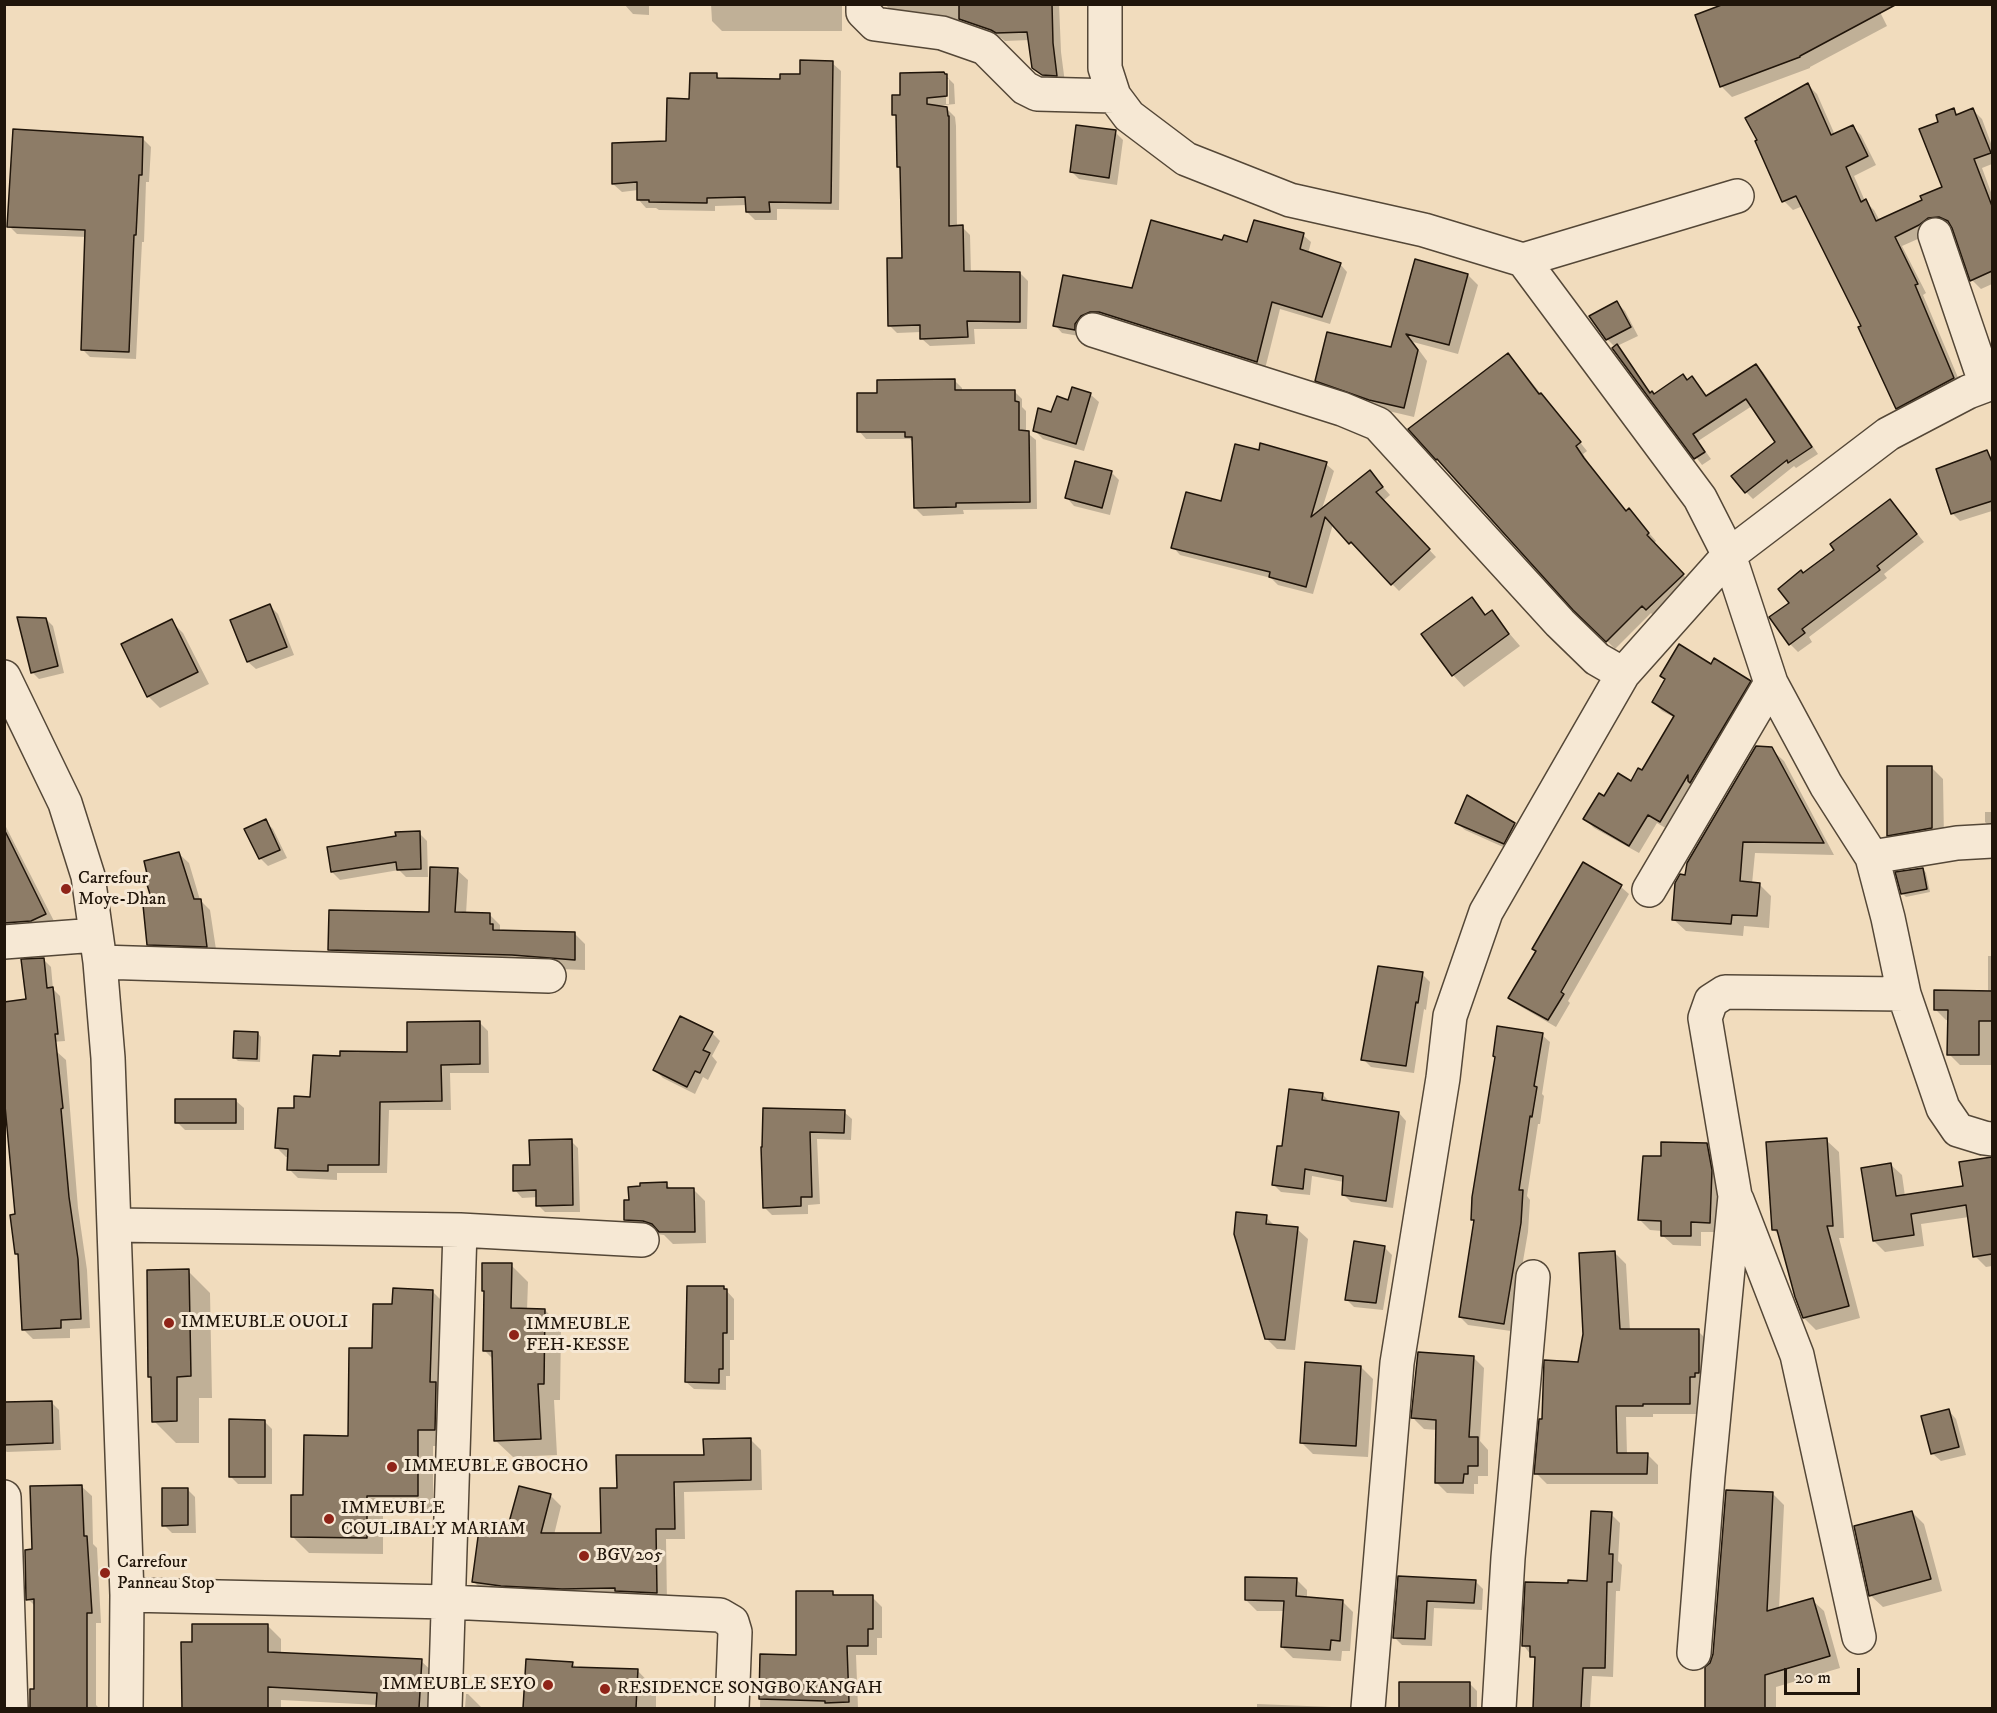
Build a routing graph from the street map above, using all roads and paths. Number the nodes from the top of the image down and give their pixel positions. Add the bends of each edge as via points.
1 (863, 4) edge
2 (1105, 4) edge
3 (1114, 96) junction
4 (1737, 196) dead end
5 (1935, 236) dead end
6 (1523, 260) junction
7 (1093, 330) dead end
8 (1989, 384) edge
9 (1729, 555) junction
10 (1623, 674) junction
11 (4, 676) edge
12 (1771, 683) junction
13 (1992, 841) edge
14 (1872, 857) junction
15 (1649, 890) dead end
16 (4, 942) edge
17 (98, 948) junction
18 (549, 976) dead end
19 (1904, 994) junction
20 (1992, 1139) edge
21 (1735, 1196) junction
22 (114, 1225) junction
23 (460, 1230) junction
24 (642, 1240) dead end
25 (1533, 1277) dead end
26 (4, 1497) edge
27 (127, 1595) junction
28 (6, 1600) edge
29 (449, 1602) junction
30 (1859, 1636) dead end
31 (1694, 1653) dead end
32 (11, 1708) edge
33 (126, 1708) edge
34 (445, 1708) edge
35 (732, 1708) edge
36 (1368, 1708) edge
37 (1499, 1708) edge

1 - 3 street via 863,12 875,24 942,33 985,48 1024,88 1037,94
2 - 3 street via 1105,68
3 - 6 street via 1129,116 1186,159 1290,200 1424,230
4 - 6 street
5 - 8 street
6 - 9 street via 1700,498
7 - 10 street via 1378,424 1560,622 1597,659
8 - 9 street via 1888,434
9 - 10 street
9 - 12 street
10 - 36 street via 1486,912 1450,1016 1397,1363
11 - 17 street via 65,803 88,876
12 - 14 street via 1826,786
12 - 15 street
13 - 14 street
14 - 19 street
16 - 17 street
17 - 18 street
17 - 22 street via 108,1058
19 - 20 street via 1943,1108 1958,1130
19 - 21 street via 1725,993 1711,1001 1705,1018
21 - 30 street via 1797,1355
21 - 31 street
22 - 23 street
22 - 27 street
23 - 24 street
23 - 29 street
25 - 37 street
26 - 28 street
27 - 29 street
27 - 33 street
28 - 32 street
29 - 34 street
29 - 35 street via 720,1615 732,1622 735,1632

